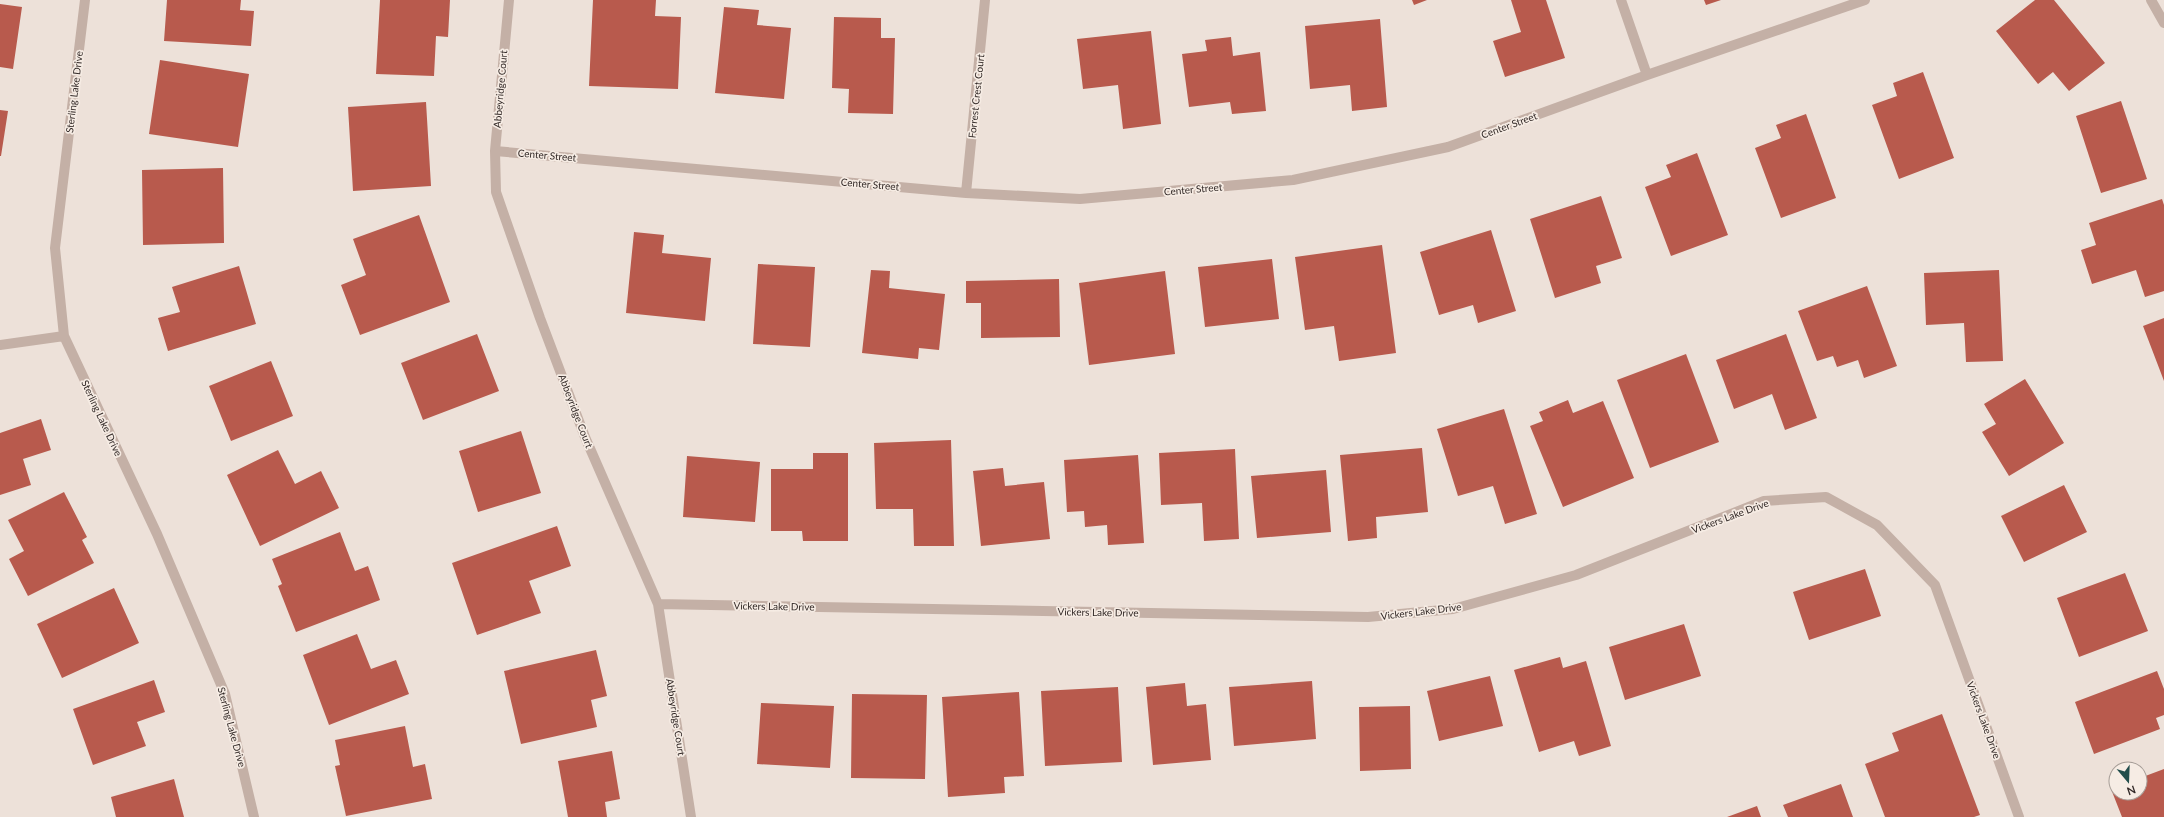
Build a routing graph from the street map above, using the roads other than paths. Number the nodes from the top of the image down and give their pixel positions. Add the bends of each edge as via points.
1 (85, 0) edge
2 (508, 0) edge
3 (985, 0) edge
4 (1620, 0) edge
5 (1865, 0) edge
6 (2151, 0) edge
7 (2164, 23) edge
8 (1647, 75) junction
9 (495, 151) junction
10 (966, 193) junction
11 (64, 336) junction
12 (0, 345) edge
13 (658, 604) junction
14 (254, 817) edge
15 (691, 817) edge
16 (2019, 817) edge

1 - 11 street, Sterling Lake Drive via 55,248
2 - 9 street, Abbeyridge Court
3 - 10 street, Forrest Crest Court
4 - 8 street
5 - 8 street, Center Street
6 - 7 street
8 - 10 street, Center Street via 1448,147 1293,180 1080,199
9 - 10 street, Center Street
9 - 13 street, Abbeyridge Court via 496,192 540,318 585,437
11 - 12 street
11 - 14 street, Sterling Lake Drive via 157,534 225,694
13 - 15 street, Abbeyridge Court
13 - 16 street, Vickers Lake Drive via 1368,618 1453,609 1576,575 1764,502 1826,497 1877,525 1935,585

